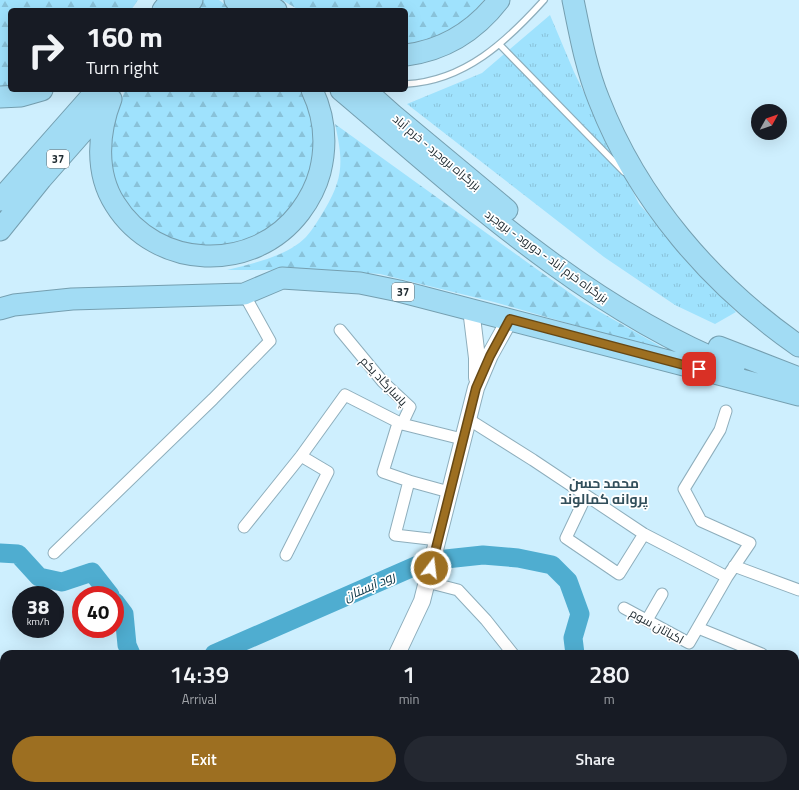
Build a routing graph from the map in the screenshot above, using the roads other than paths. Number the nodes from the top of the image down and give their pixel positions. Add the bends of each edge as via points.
1 (171, 0) edge
2 (192, 0) edge
3 (234, 0) edge
4 (258, 0) edge
5 (498, 0) edge
6 (544, 0) edge
7 (573, 0) edge
8 (165, 8) edge
9 (186, 8) edge
10 (243, 8) edge
11 (267, 8) edge
12 (272, 8) edge
13 (500, 45) junction
14 (408, 56) edge
15 (408, 84) edge
16 (35, 92) edge
17 (313, 92) edge
18 (343, 92) edge
19 (367, 92) edge
20 (109, 93) edge
21 (0, 96) edge
22 (650, 198) junction
23 (0, 200) edge
24 (0, 230) edge
25 (244, 294) junction
26 (0, 309) edge
27 (471, 309) junction
28 (510, 319) junction
29 (340, 330) dead end
30 (799, 346) edge
31 (799, 378) edge
32 (476, 388) junction
33 (799, 393) edge
34 (726, 411) dead end
35 (468, 419) junction
36 (400, 424) junction
37 (462, 439) junction
38 (301, 456) junction
39 (409, 481) junction
40 (450, 492) junction
41 (586, 496) junction
42 (244, 527) dead end
43 (644, 534) junction
44 (438, 540) junction
45 (54, 553) dead end
46 (286, 555) dead end
47 (734, 566) junction
48 (727, 577) junction
49 (427, 582) junction
50 (799, 590) edge
51 (662, 594) dead end
52 (624, 608) dead end
53 (648, 620) junction
54 (698, 628) junction
55 (401, 650) edge
56 (510, 650) edge
57 (752, 650) edge

1 - 8 highway
2 - 9 highway
3 - 10 highway
4 - 11 highway
4 - 12 highway
5 - 14 highway via 471,30 449,44
6 - 13 lane
7 - 22 highway via 582,46 598,100 618,143
13 - 15 lane via 466,68
13 - 22 lane
16 - 21 highway via 21,96
17 - 20 highway via 321,112 325,136 318,180 309,200 279,234 258,247 239,254 218,257 197,257 173,252 130,224 114,204 105,182 100,156
18 - 33 highway, بزرگراه خرم آباد - دورود - بروجرد / 37 via 449,182 583,285 672,338 716,360
19 - 31 highway, بزرگراه بروجرد - خرم آباد via 535,232 627,300 727,351
20 - 23 highway, 37
20 - 24 highway, 37
22 - 30 highway via 691,250 725,285 765,322
25 - 26 highway, 37 via 72,299
25 - 27 highway, 37 via 282,278 320,280 360,283
25 - 45 street via 270,341
27 - 28 highway, 37
27 - 32 street via 477,358
28 - 32 street
28 - 33 highway, 37
29 - 36 street, پاسارگاد یکم via 383,382 410,407
32 - 35 street
34 - 47 street via 720,430 684,489 701,521 750,543
35 - 37 street
35 - 41 street
36 - 37 street, پاسارگاد یکم
36 - 38 street via 345,395
36 - 39 street via 383,472
37 - 40 street
38 - 42 street
38 - 46 street via 328,472
39 - 40 street
39 - 44 street via 395,535
40 - 44 street
41 - 43 street
41 - 43 street via 566,538 619,574
43 - 48 street
44 - 49 street
47 - 48 street
47 - 50 street
48 - 54 street
49 - 55 street via 422,601
49 - 56 street via 458,590
51 - 53 street
52 - 53 street, اکباتان سوم
53 - 54 street, اکباتان سوم via 689,643
54 - 57 street

